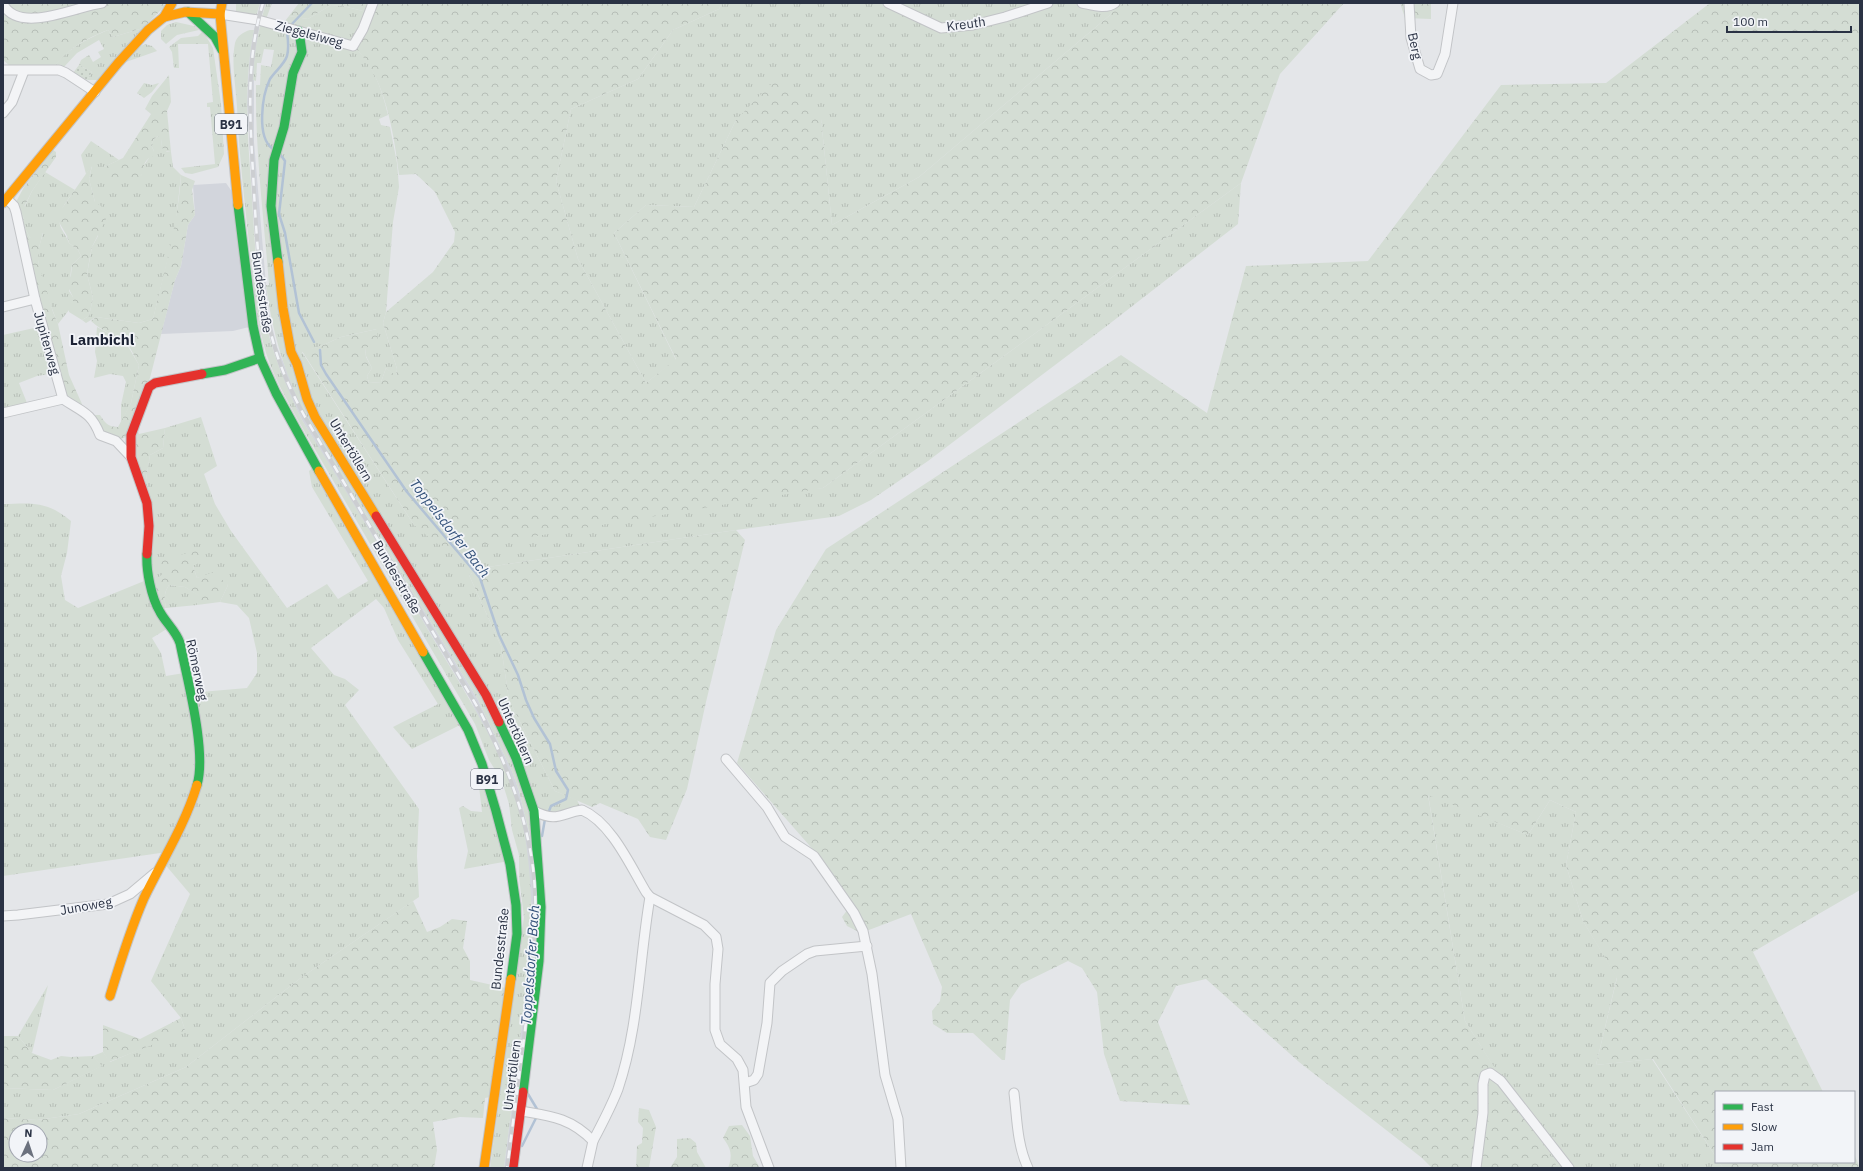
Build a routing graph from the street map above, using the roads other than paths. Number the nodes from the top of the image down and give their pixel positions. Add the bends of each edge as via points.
1 (102, 3) edge
2 (172, 3) edge
3 (222, 3) edge
4 (373, 3) edge
5 (888, 3) edge
6 (1048, 3) edge
7 (1082, 3) edge
8 (1115, 3) edge
9 (1409, 3) edge
10 (1453, 3) edge
11 (3, 4) edge
12 (189, 7) edge
13 (220, 14) junction
14 (164, 17) junction
15 (299, 31) junction
16 (226, 66) junction
17 (3, 70) edge
18 (24, 71) junction
19 (95, 92) junction
20 (3, 113) edge
21 (5, 201) edge
22 (35, 299) junction
23 (3, 307) edge
24 (260, 358) junction
25 (63, 399) junction
26 (3, 413) edge
27 (131, 435) junction
28 (116, 441) junction
29 (131, 457) junction
30 (726, 759) dead end
31 (534, 811) junction
32 (158, 870) junction
33 (650, 897) junction
34 (3, 916) edge
35 (867, 946) junction
36 (110, 996) dead end
37 (745, 1083) junction
38 (1014, 1093) dead end
39 (521, 1111) junction
40 (593, 1141) junction
41 (484, 1168) edge
42 (513, 1168) edge
43 (587, 1168) edge
44 (769, 1168) edge
45 (901, 1168) edge
46 (1028, 1168) edge
47 (1476, 1168) edge
48 (1569, 1168) edge

1 - 11 street via 45,18 12,14
2 - 14 street
3 - 13 street, Bundesstraße / B91
4 - 15 street, Ziegeleiweg via 353,46
5 - 6 street, Kreuth via 941,28 973,25
7 - 8 street via 1105,7
9 - 10 street, Berg via 1411,38 1420,70 1430,75 1437,74 1445,54
12 - 13 street
12 - 14 street
12 - 16 street via 215,37 221,47
13 - 15 street, Ziegeleiweg
13 - 16 street, Bundesstraße / B91
14 - 19 street via 138,41
15 - 31 street, Untertöllern via 302,52 293,74 288,108 275,157 271,206 291,352 315,417 486,695 516,758
16 - 24 street, Bundesstraße / B91 via 241,237 249,303
17 - 18 street
18 - 19 street via 66,72
18 - 20 street via 12,102
19 - 21 street
21 - 22 street, Jupiterweg via 14,206 16,212
22 - 23 street
22 - 25 street, Jupiterweg
24 - 27 street, Römerweg via 225,370 155,383 144,394
24 - 41 street, Bundesstraße / B91 via 297,432 458,709 485,771 514,879 518,915
25 - 26 street
25 - 28 street via 89,415 100,435
27 - 28 street
27 - 29 street, Römerweg
28 - 29 street
29 - 32 street, Römerweg via 147,503 147,561 150,583 159,611 180,643 197,732 200,764 191,805
30 - 35 street via 767,806 785,837 814,856 854,913
31 - 33 street via 541,815 562,817 582,810 594,816 619,846
31 - 39 street, Untertöllern via 541,931
32 - 34 street, Junoweg via 130,894 108,904
32 - 36 street, Römerweg via 126,944
33 - 37 street via 704,925 716,937 718,949 715,1030 724,1048 740,1063
33 - 40 street via 637,999 626,1059 618,1089
35 - 37 street via 815,951 775,977 769,988 767,1023 758,1074 754,1080
35 - 45 street via 884,1075 898,1119
37 - 44 street via 748,1114
38 - 46 street via 1020,1140
39 - 40 street via 568,1122 577,1126
39 - 42 street, Untertöllern
40 - 43 street
47 - 48 street via 1483,1113 1483,1084 1485,1075 1490,1073 1501,1081

